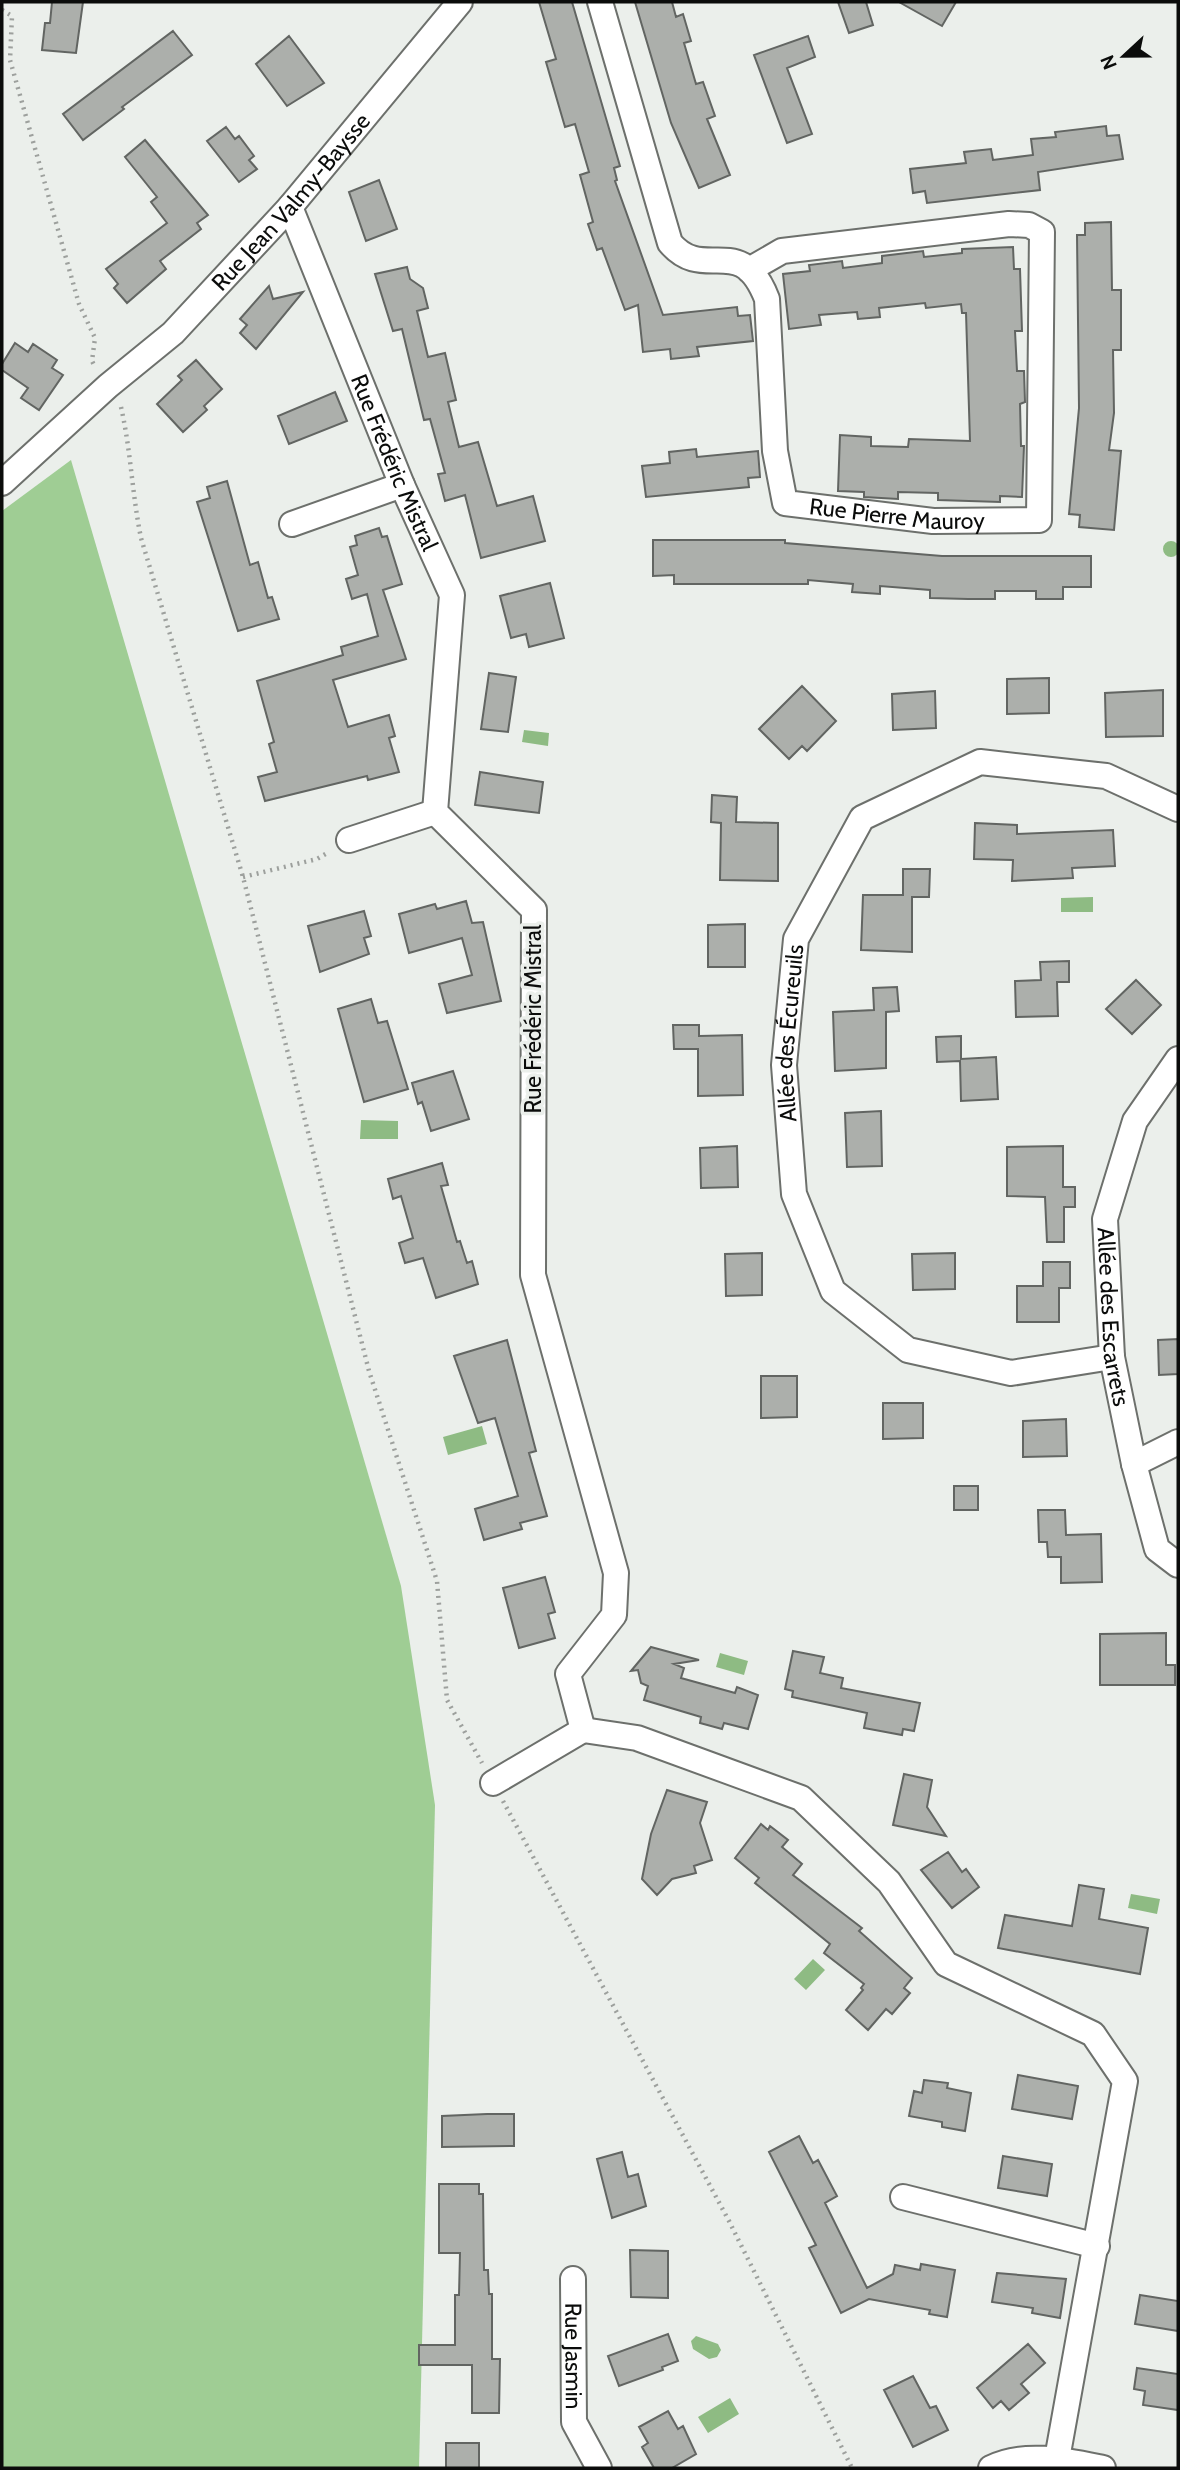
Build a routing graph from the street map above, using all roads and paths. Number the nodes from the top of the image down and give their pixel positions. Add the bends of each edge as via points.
1 (460, 2) edge
2 (600, 2) edge
3 (2, 10) edge
4 (290, 206) junction
5 (749, 270) junction
6 (108, 386) junction
7 (2, 483) edge
8 (402, 485) junction
9 (292, 524) dead end
10 (1178, 809) edge
11 (435, 812) junction
12 (349, 841) joint
13 (243, 877) junction
14 (1178, 1059) edge
15 (1112, 1357) junction
16 (1178, 1442) edge
17 (1134, 1464) junction
18 (1178, 1565) edge
19 (583, 1730) junction
20 (494, 1783) junction
21 (903, 2197) dead end
22 (1097, 2246) junction
23 (573, 2279) dead end
24 (1057, 2459) junction
25 (599, 2468) edge
26 (852, 2468) edge
27 (991, 2468) edge
28 (1102, 2468) edge

1 - 4 street, Rue Jean Valmy-Baysse
2 - 5 street via 670,243 681,256 696,262 728,258
3 - 6 path via 12,16 10,60 79,304 95,338 92,361
4 - 6 street, Rue Jean Valmy-Baysse via 173,333
4 - 8 street, Rue Frédéric Mistral
5 - 5 street, Rue Pierre Mauroy via 767,299 775,450 785,503 933,521 1039,520 1042,232 1029,225 1009,224 782,251
6 - 7 street, Rue Jean Valmy-Baysse
6 - 13 path via 121,406 126,428 141,538
8 - 9 street
8 - 11 street, Rue Frédéric Mistral via 452,595
10 - 15 street, Allée des Écureuils via 1106,776 980,762 862,818 796,939 785,1065 794,1194 833,1291 908,1350 1011,1373
11 - 12 street
11 - 19 street, Rue Frédéric Mistral via 534,910 533,1275 616,1573 614,1615 568,1674
12 - 13 path via 317,859
13 - 20 path via 369,1371 436,1581 447,1700
14 - 15 street, Allée des Escarrets via 1135,1121 1105,1219
15 - 17 street, Allée des Escarrets
16 - 17 street
17 - 18 street, Allée des Escarrets via 1157,1549
19 - 20 street
19 - 22 street via 637,1738 801,1798 889,1882 946,1964 1093,2034 1125,2081
20 - 26 path via 729,2221
21 - 22 street
22 - 24 street
23 - 25 street, Rue Jasmin via 574,2422
24 - 27 street
24 - 28 street

